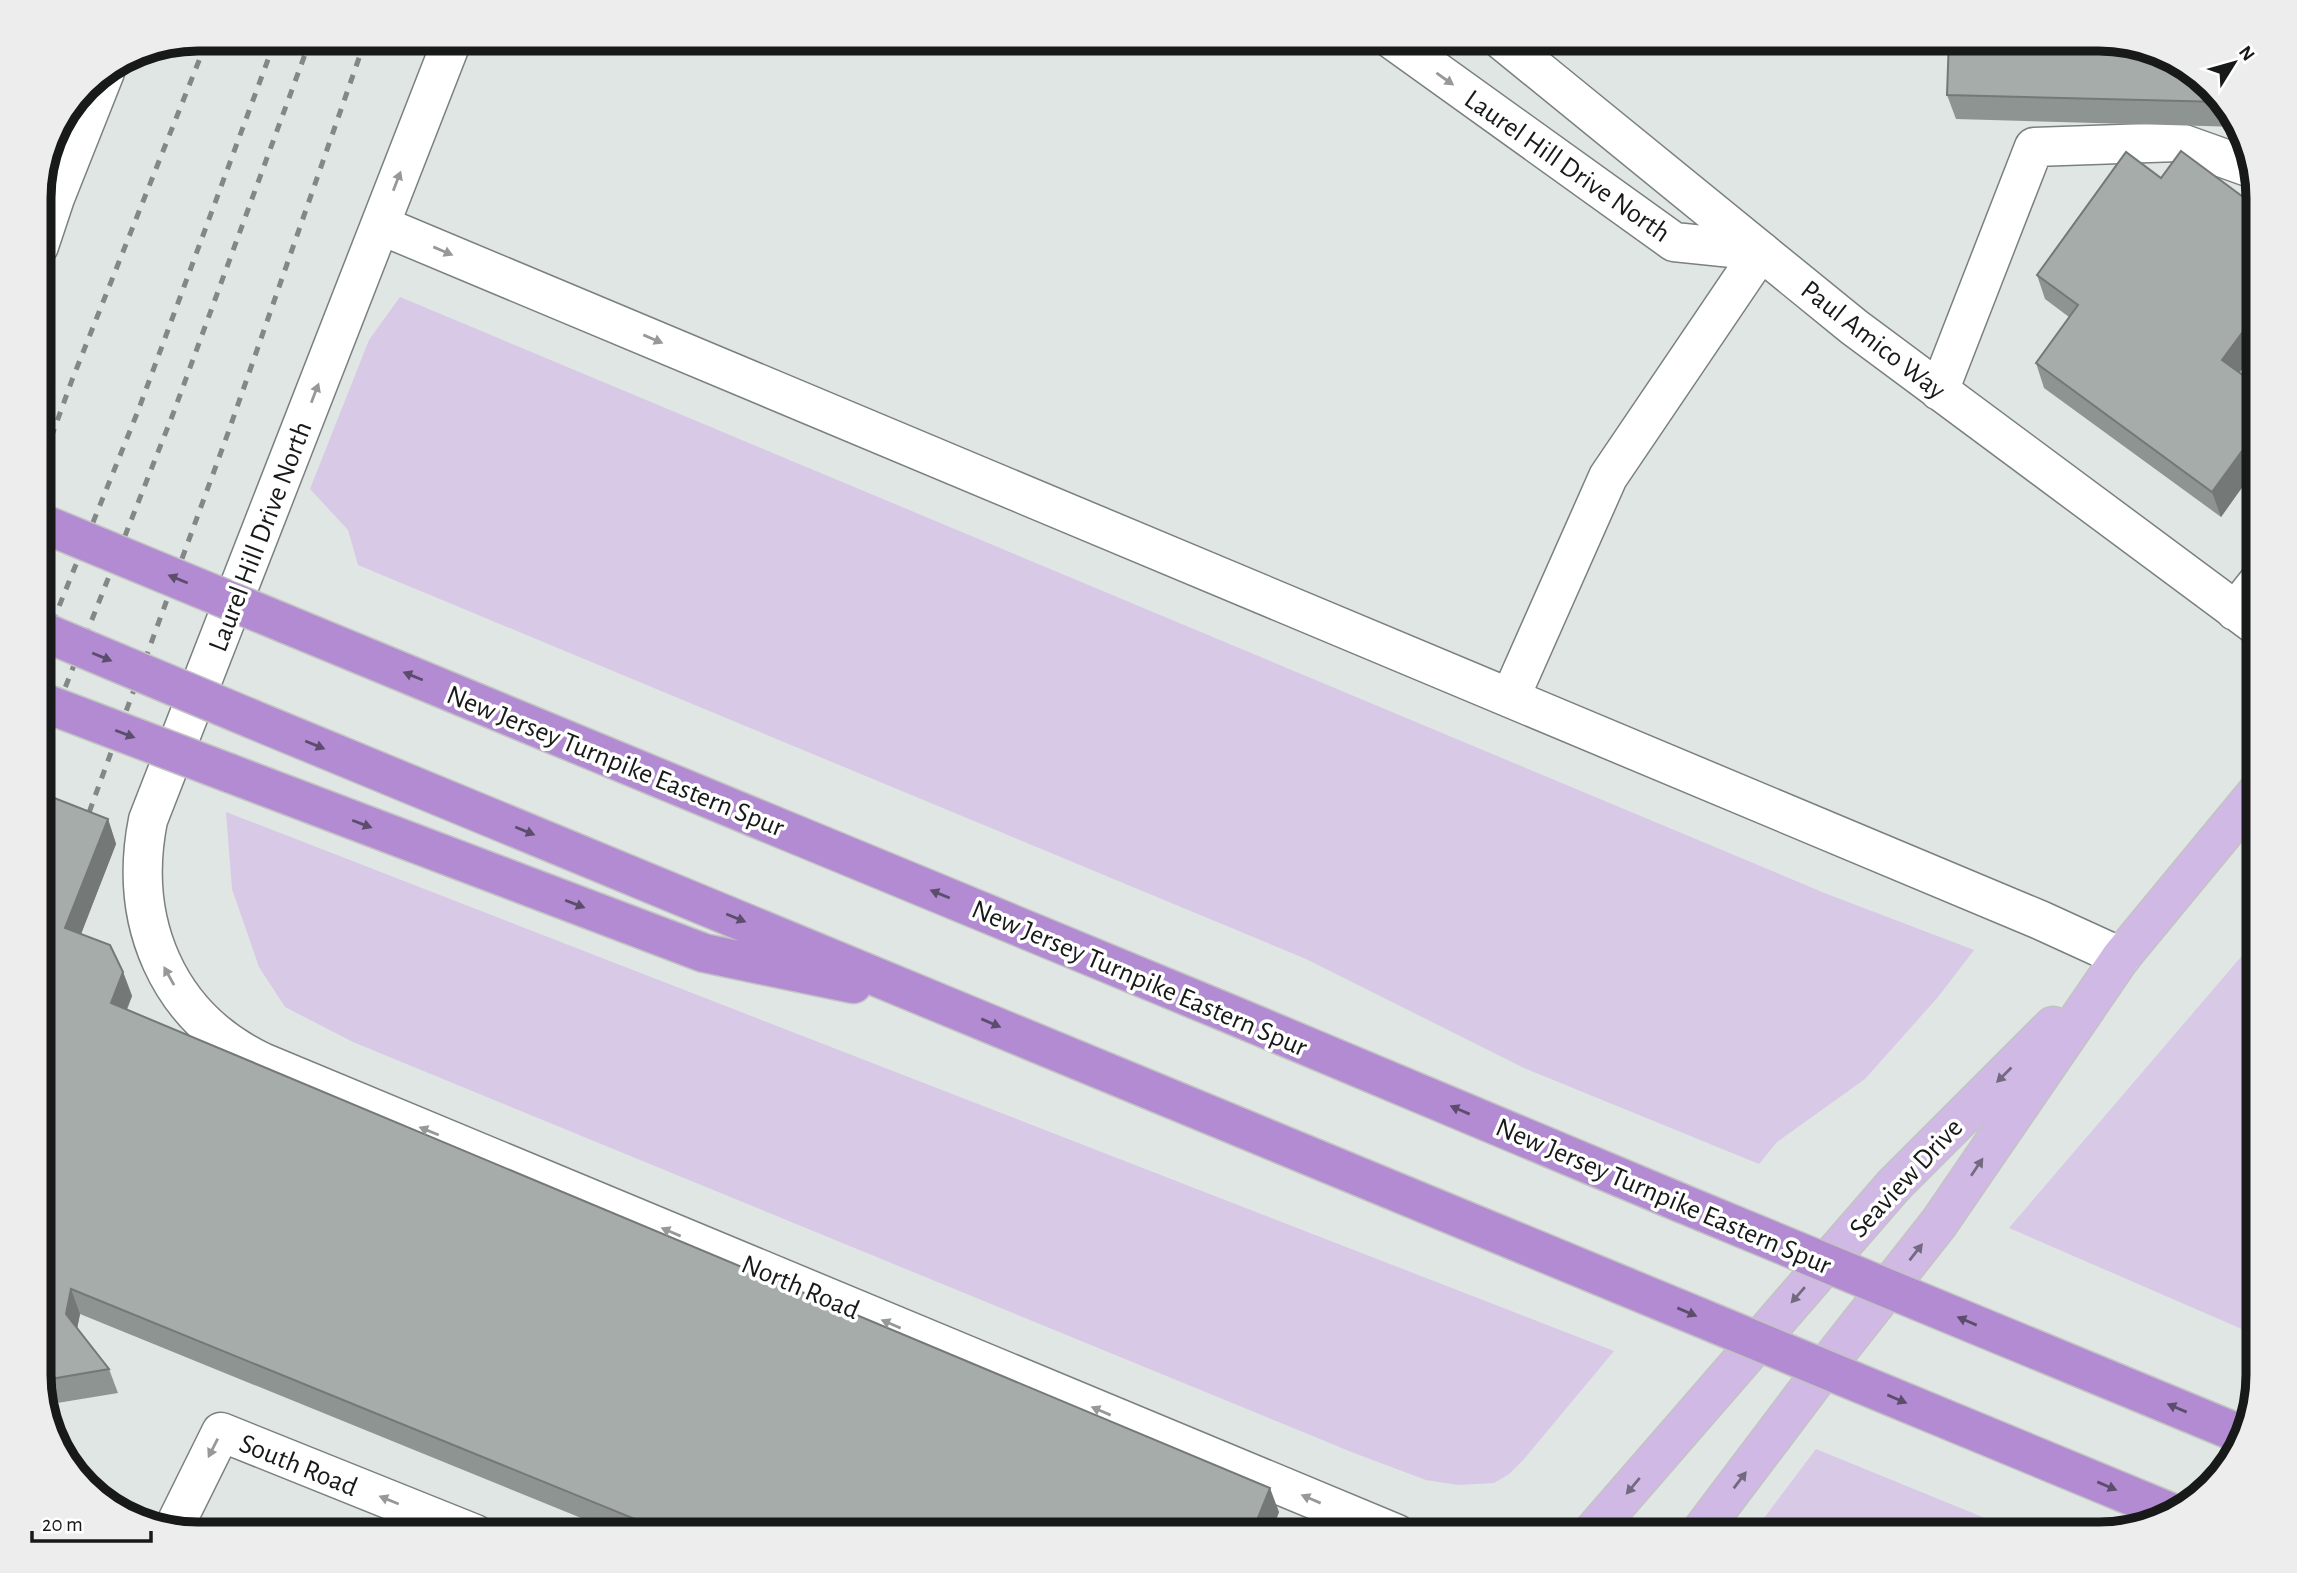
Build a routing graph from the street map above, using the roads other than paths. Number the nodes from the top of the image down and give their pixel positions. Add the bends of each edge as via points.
1 (448, 51) edge
2 (1408, 51) edge
3 (1516, 51) edge
4 (98, 90) edge
5 (2242, 165) edge
6 (51, 210) edge
7 (380, 225) junction
8 (1761, 251) junction
9 (1940, 391) junction
10 (51, 527) edge
11 (2246, 618) edge
12 (51, 636) edge
13 (1510, 698) junction
14 (51, 706) edge
15 (2246, 807) edge
16 (2121, 957) junction
17 (943, 1003) junction
18 (211, 1030) joint
19 (2234, 1432) edge
20 (2161, 1508) edge
21 (177, 1521) edge
22 (443, 1522) edge
23 (1366, 1522) edge
24 (1602, 1522) edge
25 (1709, 1522) edge

7 -> 1 street, Laurel Hill Drive North
2 -> 8 street, Laurel Hill Drive North via 1674,242
3 - 8 street, Paul Amico Way
4 - 6 street
5 - 9 street via 2178,142 2034,147
7 -> 13 street
18 -> 7 street, Laurel Hill Drive North via 183,999 153,943 142,882 148,820
8 - 9 street, Paul Amico Way
8 - 13 street via 1608,477
9 - 11 street, Paul Amico Way
19 -> 10 highway, New Jersey Turnpike Eastern Spur, bridge
12 -> 17 highway, bridge
13 - 16 street
14 -> 17 highway, bridge via 704,953
15 - 16 main road, Seaview Drive
16 -> 24 main road, Seaview Drive via 1894,1185
25 -> 16 main road, Seaview Drive via 1939,1223
17 -> 20 highway, bridge
23 -> 18 street, North Road via 262,1062
22 -> 21 street, South Road via 220,1432

